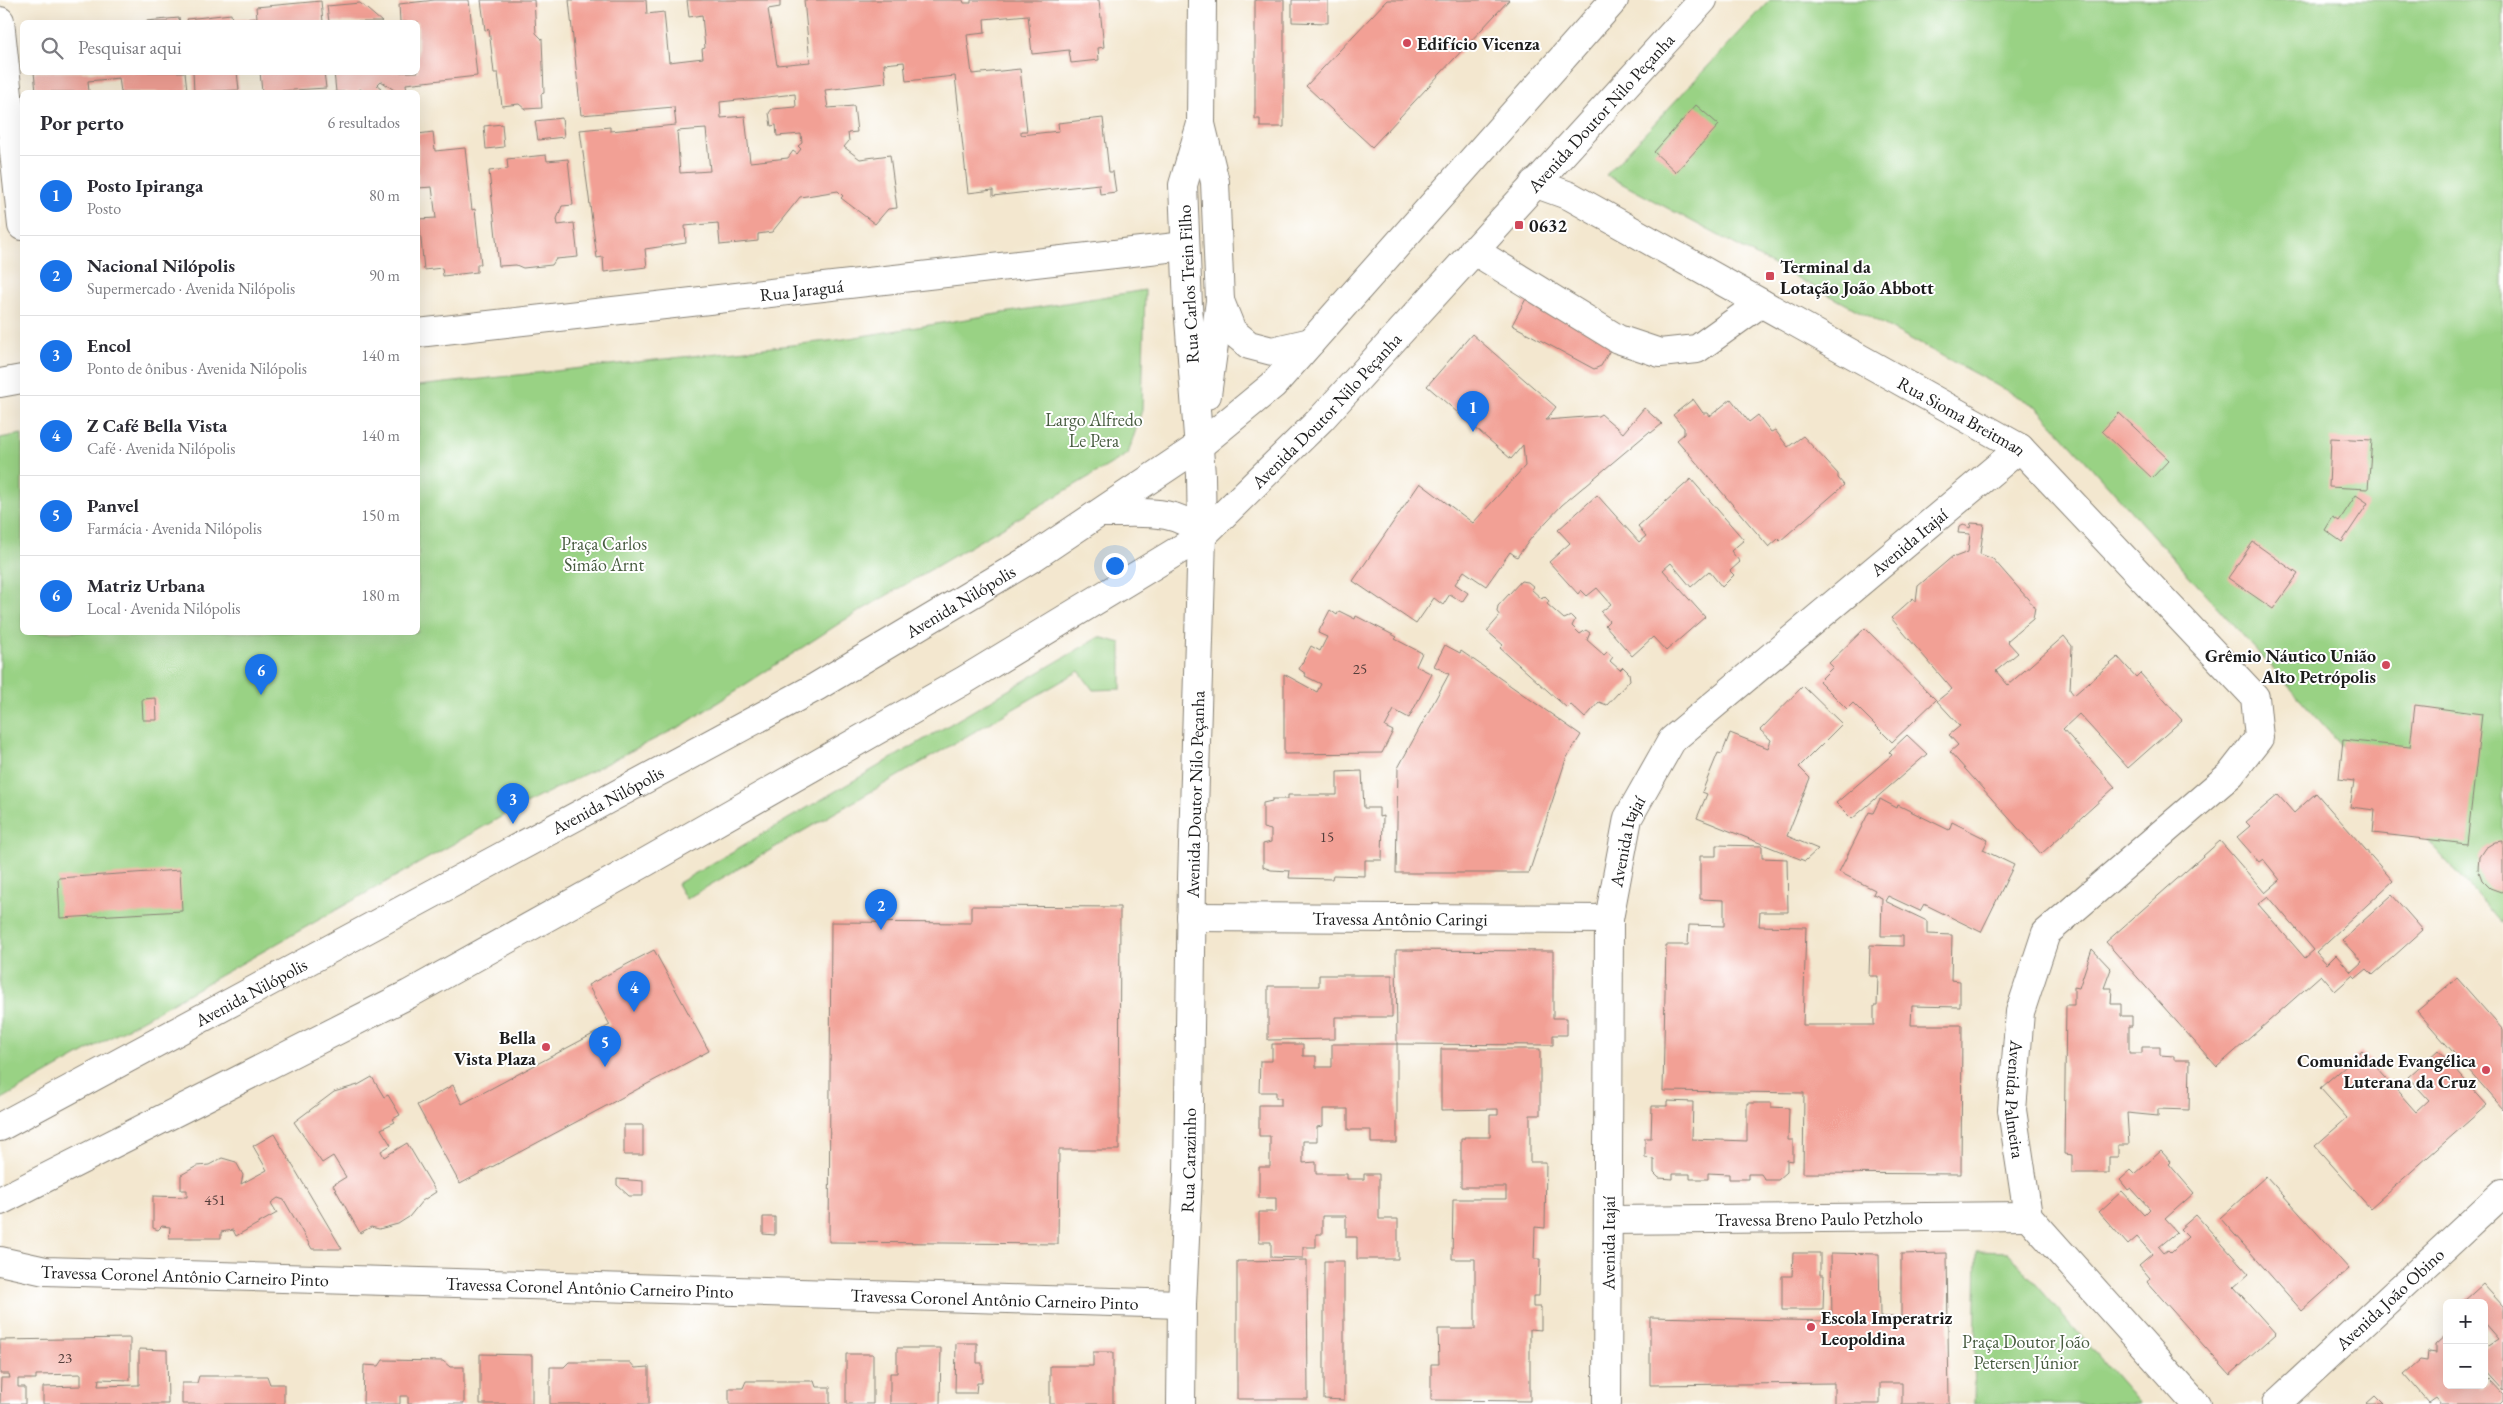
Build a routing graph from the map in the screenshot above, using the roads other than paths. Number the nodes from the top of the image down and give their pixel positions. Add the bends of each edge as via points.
1 (1202, 0) edge
2 (1614, 0) edge
3 (1703, 0) edge
4 (0, 21) edge
5 (1201, 124) junction
6 (1542, 174) junction
7 (20, 207) edge
8 (1185, 246) junction
9 (1473, 250) junction
10 (1220, 301) junction
11 (1761, 303) junction
12 (420, 333) edge
13 (1311, 342) junction
14 (20, 379) edge
15 (0, 383) edge
16 (1199, 446) junction
17 (2020, 448) junction
18 (1102, 513) junction
19 (1202, 536) junction
20 (2259, 738) joint
21 (1191, 917) junction
22 (1609, 919) junction
23 (0, 1126) edge
24 (2503, 1193) edge
25 (0, 1201) edge
26 (2028, 1216) junction
27 (1609, 1220) junction
28 (0, 1261) edge
29 (1182, 1304) junction
30 (1182, 1404) edge
31 (1607, 1404) edge
32 (2196, 1404) edge
33 (2276, 1404) edge

1 - 5 street, Rua Carlos Trein Filho
2 - 13 street
3 - 6 street, Avenida Doutor Nilo Peçanha
4 - 7 street
5 - 8 street, Rua Carlos Trein Filho via 1183,185
5 - 10 street, Rua Carlos Trein Filho via 1215,182
6 - 9 street, Avenida Doutor Nilo Peçanha
6 - 11 street, Rua Sioma Breitman via 1570,196
8 - 12 street, Rua Jaraguá
8 - 16 street, Rua Carlos Trein Filho
9 - 11 street via 1618,339 1660,353 1697,349
9 - 19 street, Avenida Doutor Nilo Peçanha via 1320,419
10 - 13 street via 1232,331 1249,345 1272,351
10 - 16 street, Rua Carlos Trein Filho
11 - 17 street, Rua Sioma Breitman
13 - 16 street via 1273,385
14 - 15 street
16 - 18 street, Avenida Nilópolis
16 - 19 street, Rua Carlos Trein Filho
17 - 20 street, Rua Sioma Breitman via 2255,697
17 - 22 street, Avenida Itajaí via 1672,740 1628,818
18 - 19 street via 1179,517 1195,526
18 - 23 street, Avenida Nilópolis via 816,687
19 - 21 street, Avenida Doutor Nilo Peçanha
19 - 25 street via 963,681 451,970
20 - 26 street, Avenida Palmeira via 2231,774 2046,933 2020,1012 2012,1110
21 - 22 street, Travessa Antônio Caringi
21 - 29 street, Rua Carazinho via 1188,1175
22 - 27 street, Avenida Itajaí
24 - 33 street, Avenida João Obino
26 - 27 street, Travessa Breno Paulo Petzholo
26 - 32 street
27 - 31 street, Avenida Itajaí
28 - 29 street, Travessa Coronel Antônio Carneiro Pinto via 45,1271
29 - 30 street, Rua Carazinho

